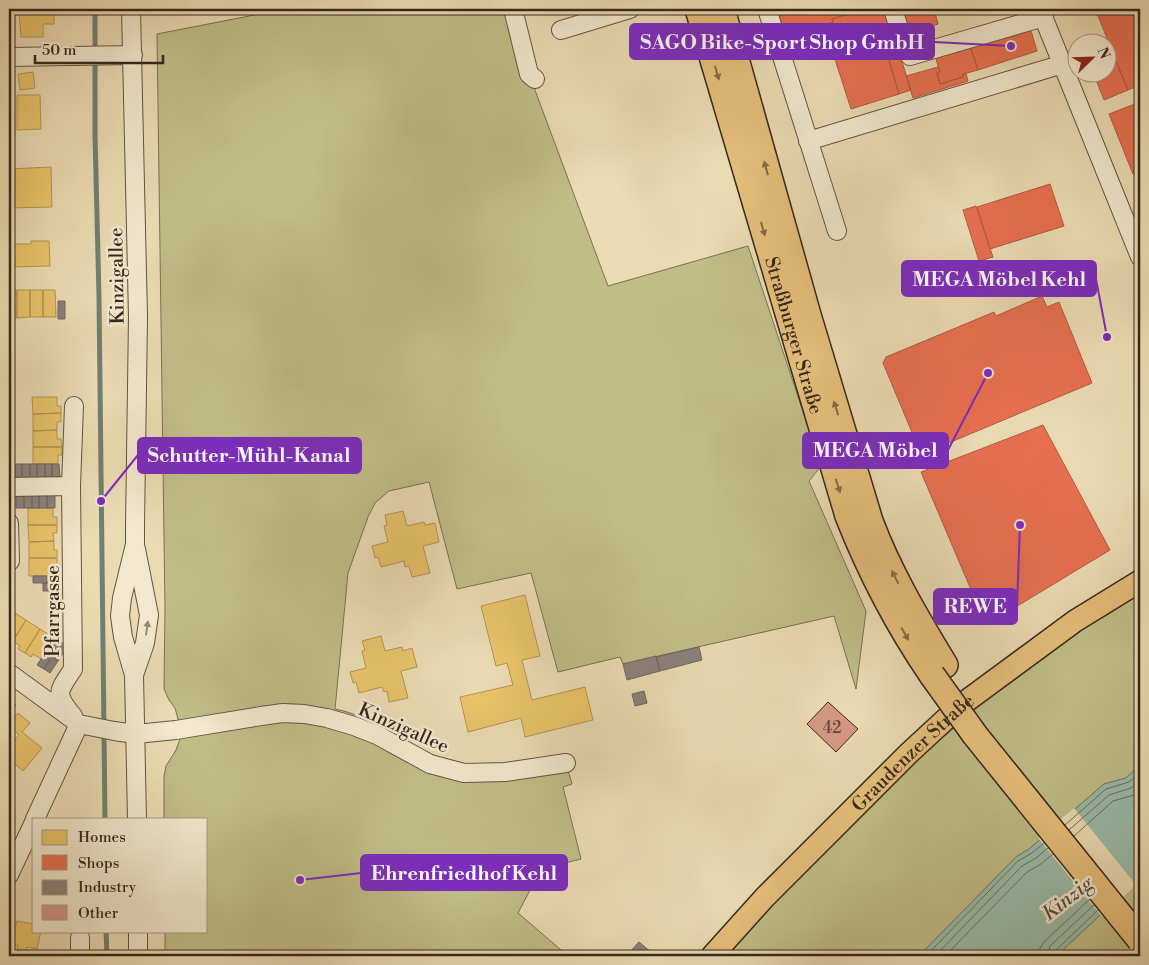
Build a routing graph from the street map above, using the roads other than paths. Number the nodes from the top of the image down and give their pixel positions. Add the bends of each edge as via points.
1 (131, 9) edge
2 (513, 9) edge
3 (630, 9) edge
4 (698, 9) edge
5 (722, 9) edge
6 (767, 9) edge
7 (893, 9) edge
8 (1042, 13) edge
9 (561, 30) dead end
10 (133, 55) junction
11 (9, 56) edge
12 (1063, 64) junction
13 (535, 78) dead end
14 (808, 141) junction
15 (837, 231) dead end
16 (1140, 257) edge
17 (74, 406) dead end
18 (9, 486) edge
19 (71, 486) junction
20 (9, 523) edge
21 (135, 544) junction
22 (10, 561) edge
23 (1140, 581) edge
24 (938, 670) junction
25 (9, 673) edge
26 (134, 675) junction
27 (80, 724) junction
28 (136, 734) junction
29 (566, 763) dead end
30 (35, 818) edge
31 (137, 818) edge
32 (32, 824) edge
33 (9, 875) edge
34 (1140, 915) edge
35 (138, 932) edge
36 (80, 938) dead end
37 (1140, 940) edge
38 (80, 956) edge
39 (138, 956) edge
40 (712, 956) edge

1 - 10 street, Kinzigallee
2 - 13 street via 529,74
3 - 9 street
4 -> 24 highway, Straßburger Straße via 848,516 883,596 909,641
24 -> 5 highway, Straßburger Straße via 870,521
6 - 14 street
7 - 8 street via 910,56
8 - 12 street
10 - 11 street
10 - 21 street, Kinzigallee via 138,317
12 - 14 street
12 - 16 street
14 - 15 street
17 - 19 street, Pfarrgasse
18 - 19 street
19 - 27 street, Pfarrgasse via 73,669 60,695 62,703
20 - 22 street
21 - 26 street, Kinzigallee via 120,616
26 -> 21 street, Kinzigallee via 145,643 149,615
23 - 40 main road, Graudenzer Straße via 1075,621 961,705 765,897
24 - 34 highway via 988,726
24 - 37 highway, bridge via 975,735
25 - 27 street
26 - 28 street, Kinzigallee
27 - 28 street
27 - 30 street
28 - 29 street, Kinzigallee via 283,713 304,714 378,735 430,764 464,774
28 - 31 street, Kinzigallee
32 - 33 street
35 - 39 street
36 - 38 street

